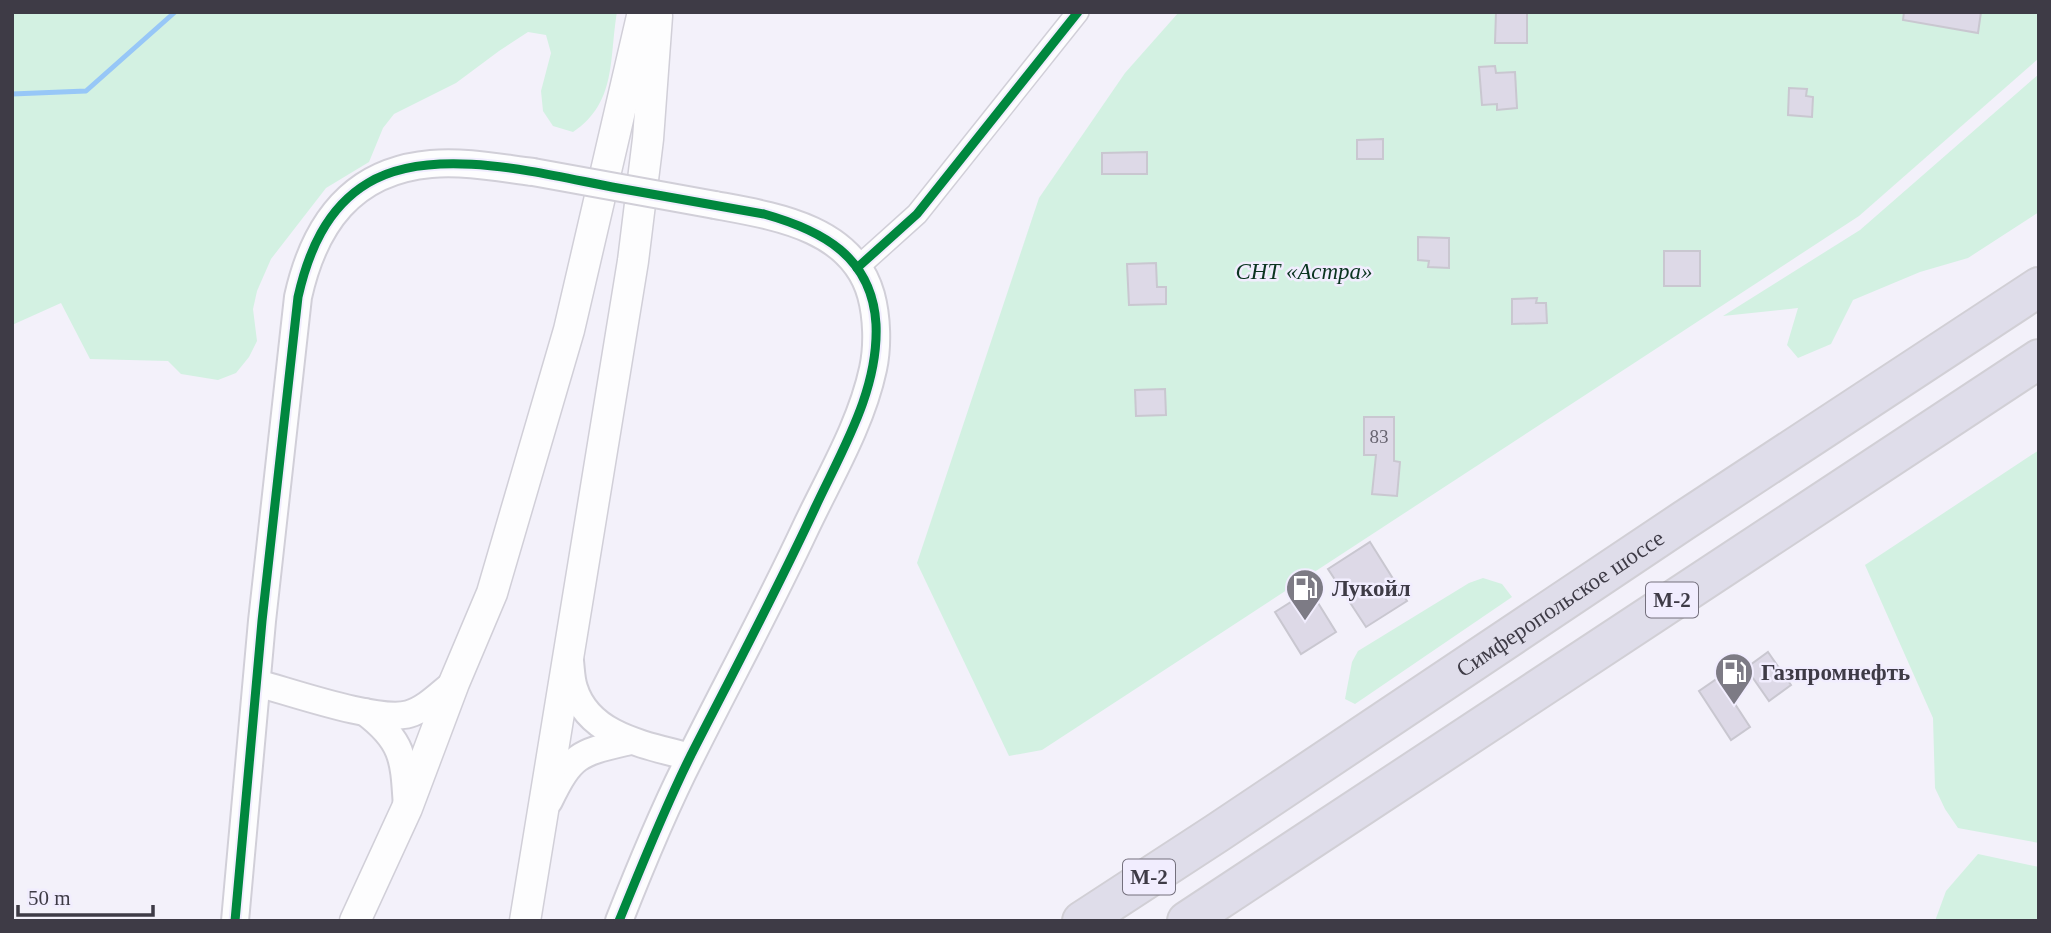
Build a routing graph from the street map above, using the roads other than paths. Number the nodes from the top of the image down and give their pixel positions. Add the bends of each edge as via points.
1 (643, 12) edge
2 (657, 12) edge
3 (1078, 12) edge
4 (857, 268) junction
5 (2039, 287) edge
6 (2039, 359) edge
7 (569, 655) junction
8 (257, 683) junction
9 (454, 683) junction
10 (365, 712) junction
11 (630, 741) junction
12 (690, 757) junction
13 (407, 808) junction
14 (543, 812) junction
15 (235, 921) edge
16 (355, 921) edge
17 (525, 921) edge
18 (619, 921) edge
19 (1082, 921) edge
20 (1187, 921) edge

1 - 9 main road via 569,331 492,593
2 - 7 main road via 633,261
3 - 4 street via 917,214
4 - 8 street, bridge via 838,247 795,223 533,173 430,164 368,183 345,201 315,242 305,265
4 - 12 street via 870,293 876,323 874,367 857,418
5 - 19 highway, Симферопольское шоссе / М-2
6 - 20 highway, М-2
7 - 11 street via 574,688 584,710 605,729
7 - 14 main road
8 - 10 street
8 - 15 street
9 - 10 street via 410,713
9 - 13 main road
10 - 13 street via 385,727 397,745
11 - 12 street
11 - 14 street via 578,758 563,771
12 - 18 street
13 - 16 main road
14 - 17 main road

